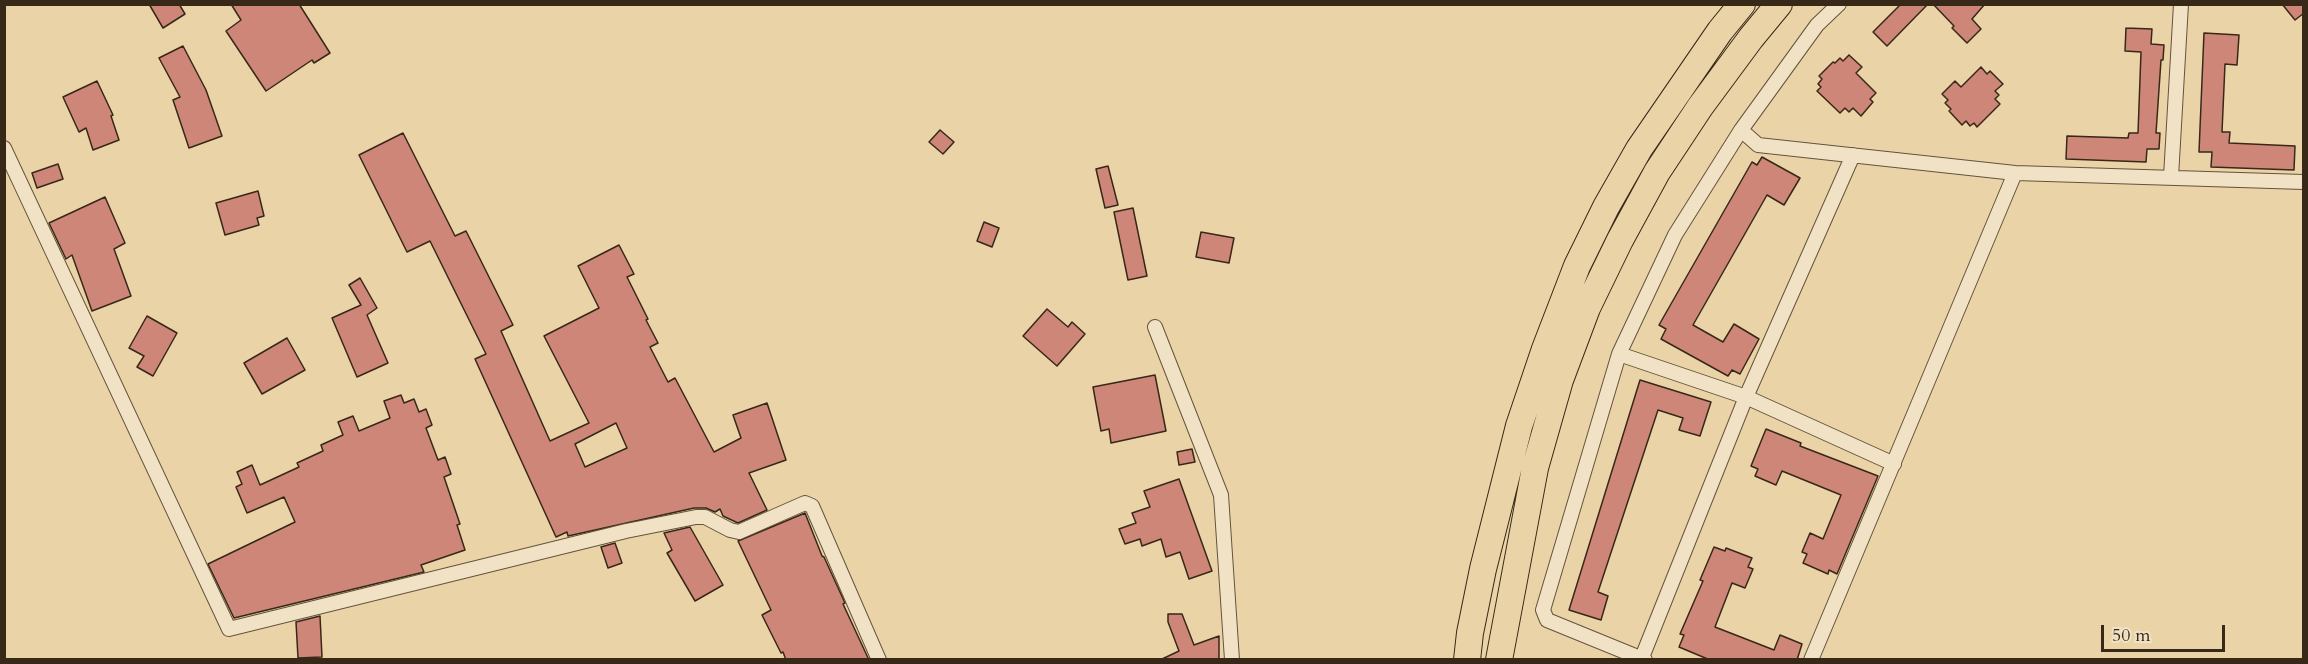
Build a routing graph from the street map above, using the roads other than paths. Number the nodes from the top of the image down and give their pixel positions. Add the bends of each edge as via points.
1 (1742, 4) edge
2 (1779, 4) edge
3 (1839, 4) edge
4 (2181, 4) edge
5 (1741, 130) junction
6 (4, 148) edge
7 (1853, 155) junction
8 (2015, 173) junction
9 (2171, 177) junction
10 (2304, 182) edge
11 (1155, 327) dead end
12 (1619, 354) junction
13 (1746, 397) junction
14 (1894, 464) junction
15 (1642, 659) edge
16 (879, 660) edge
17 (1232, 660) edge
18 (1467, 660) edge
19 (1498, 660) edge
20 (1811, 660) edge

1 - 18 highway via 1639,149 1577,266 1519,426 1484,569
2 - 19 highway via 1700,107 1657,172 1587,308 1560,380 1535,468
3 - 5 street via 1817,25
4 - 9 street
5 - 7 street via 1758,145
5 - 12 street via 1675,235
6 - 16 street via 229,629 696,517 739,532 805,503 812,506
7 - 8 street
7 - 13 street
8 - 9 street
8 - 14 street
9 - 10 street
11 - 17 street via 1221,495
12 - 13 street
12 - 15 street via 1543,610 1547,620
13 - 14 street
13 - 15 street
14 - 20 street

